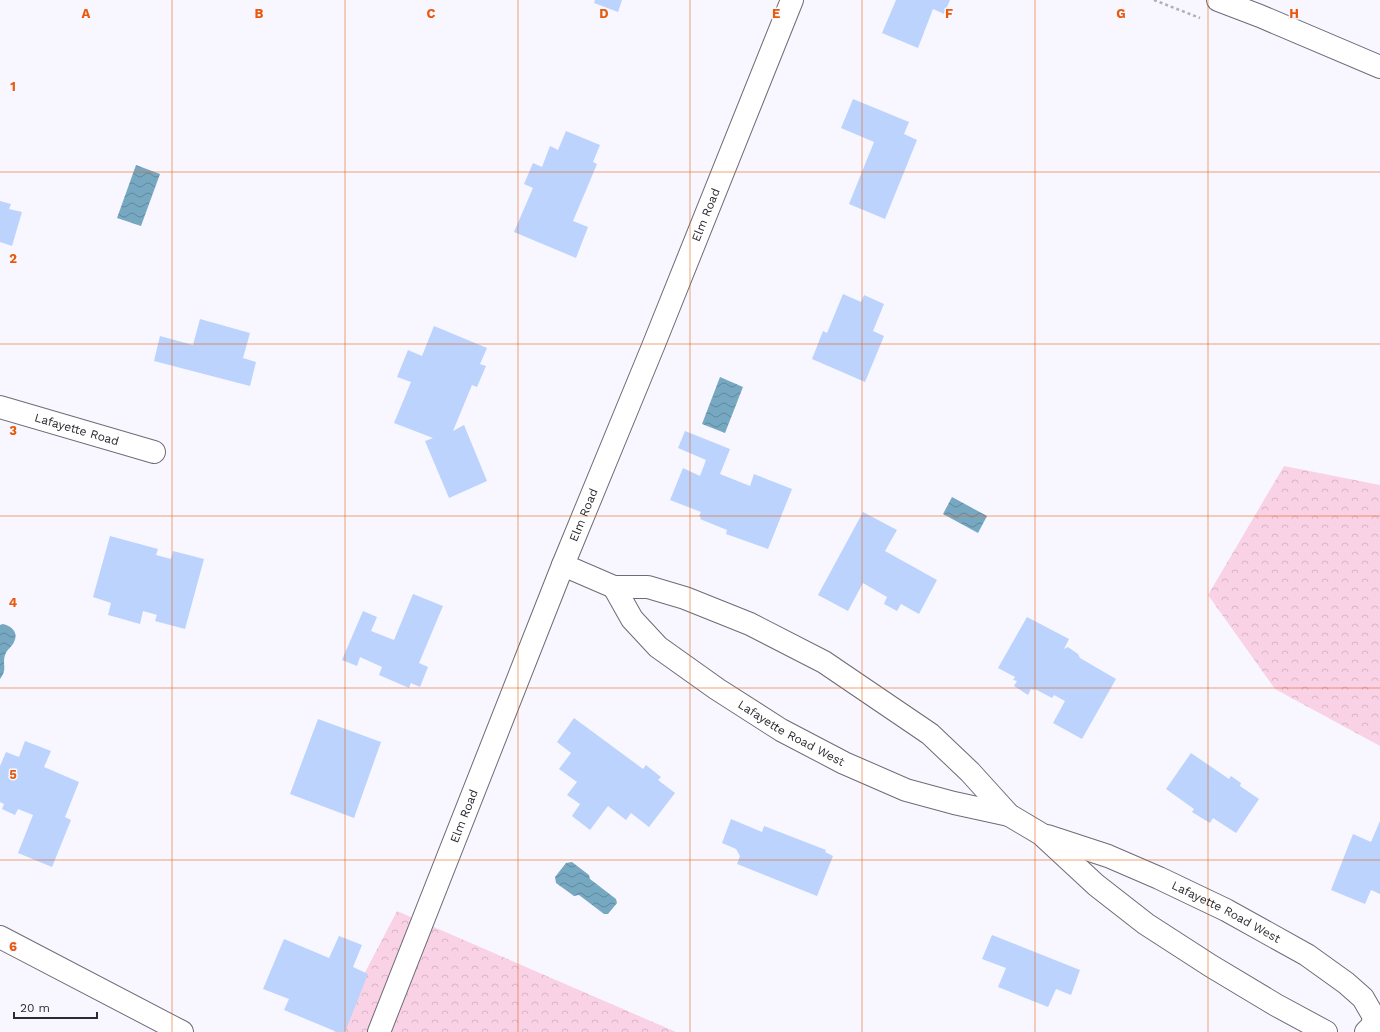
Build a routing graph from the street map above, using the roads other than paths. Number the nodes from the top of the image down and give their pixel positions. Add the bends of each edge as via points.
1 (792, 0) edge
2 (1218, 0) edge
3 (1380, 67) edge
4 (0, 407) edge
5 (154, 452) dead end
6 (563, 565) junction
7 (614, 587) junction
8 (1009, 815) junction
9 (1041, 834) junction
10 (0, 937) edge
11 (182, 1032) edge
12 (379, 1032) edge
13 (1326, 1032) edge
14 (1366, 1032) edge

1 - 6 street, Elm Road
2 - 3 street
4 - 5 street, Lafayette Road
6 - 7 street, Lafayette Road West
6 - 12 street, Elm Road
7 - 8 street, Lafayette Road West via 648,587 685,598 750,624 824,662 930,734 970,772
7 - 8 street, Lafayette Road West via 632,619 658,647 781,730 844,764 906,790
8 - 9 street, Lafayette Road West
9 - 13 street, Lafayette Road West via 1096,885 1146,924 1211,966
9 - 14 street, Lafayette Road West via 1108,856 1159,878 1226,910 1307,955 1363,998 1374,1017 1372,1026
10 - 11 street

